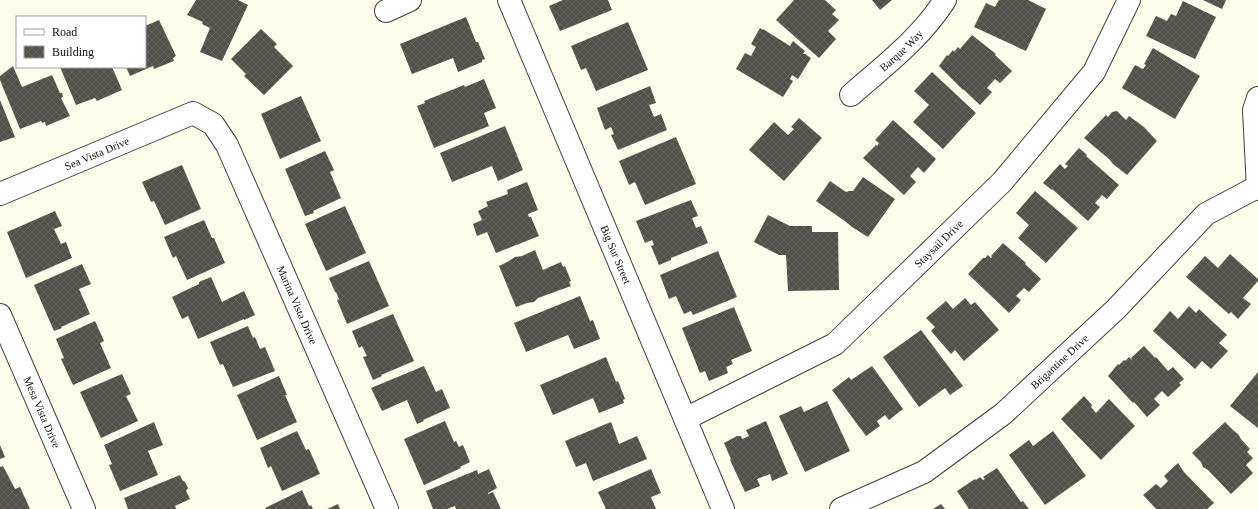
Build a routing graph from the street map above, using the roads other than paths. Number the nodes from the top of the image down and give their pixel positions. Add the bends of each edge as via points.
1 (410, 0) edge
2 (509, 0) edge
3 (945, 0) edge
4 (1129, 0) edge
5 (386, 11) dead end
6 (852, 95) dead end
7 (1258, 98) edge
8 (193, 113) joint
9 (1257, 188) edge
10 (0, 194) edge
11 (0, 315) edge
12 (684, 419) junction
13 (84, 509) edge
14 (387, 509) edge
15 (723, 509) edge
16 (841, 509) edge

1 - 5 street
2 - 12 street, Big Sur Street
3 - 6 street, Barque Way via 906,47
4 - 12 street, Staysail Drive via 1094,72 1002,182 835,344
7 - 9 street via 1254,110
8 - 10 street, Sea Vista Drive
8 - 14 street, Marina Vista Drive via 213,124 227,145
9 - 16 street, Brigantine Drive via 1206,214 1116,309 1003,414 924,472
11 - 13 street, Mesa Vista Drive
12 - 15 street, Big Sur Street

